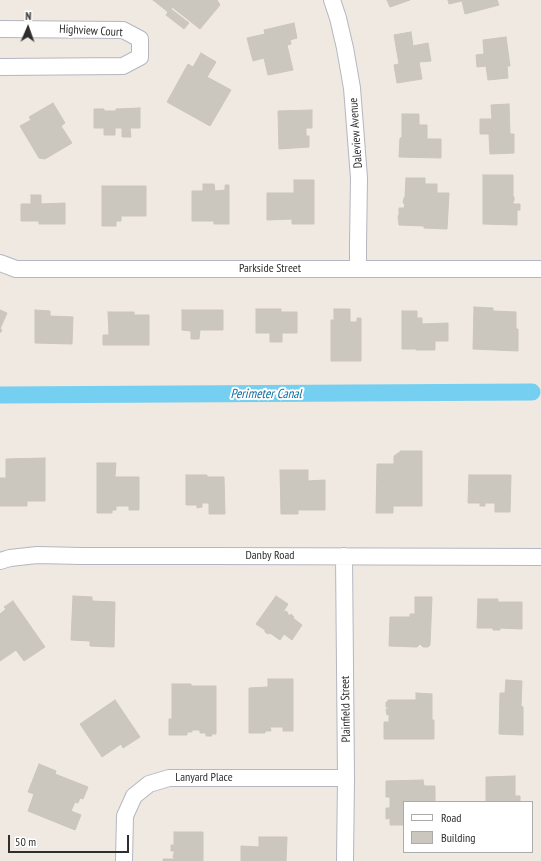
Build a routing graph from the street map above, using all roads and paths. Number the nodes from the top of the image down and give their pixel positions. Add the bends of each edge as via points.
1 (332, 0) edge
2 (0, 29) edge
3 (0, 67) edge
4 (0, 263) edge
5 (358, 269) junction
6 (541, 269) edge
7 (344, 556) junction
8 (541, 557) edge
9 (0, 561) edge
10 (346, 778) junction
11 (124, 861) edge
12 (346, 861) edge

1 - 5 street, Daleview Avenue via 345,48 352,88 359,178
2 - 3 street, Highview Court via 123,30 140,39 140,56 123,66
4 - 5 street, Parkside Street via 16,270
5 - 6 street, Parkside Street
7 - 8 street, Danby Road
7 - 9 street, Danby Road via 37,555
7 - 10 street, Plainfield Street
10 - 11 street, Lanyard Place via 169,778 148,784 134,796 125,816
10 - 12 street, Plainfield Street

